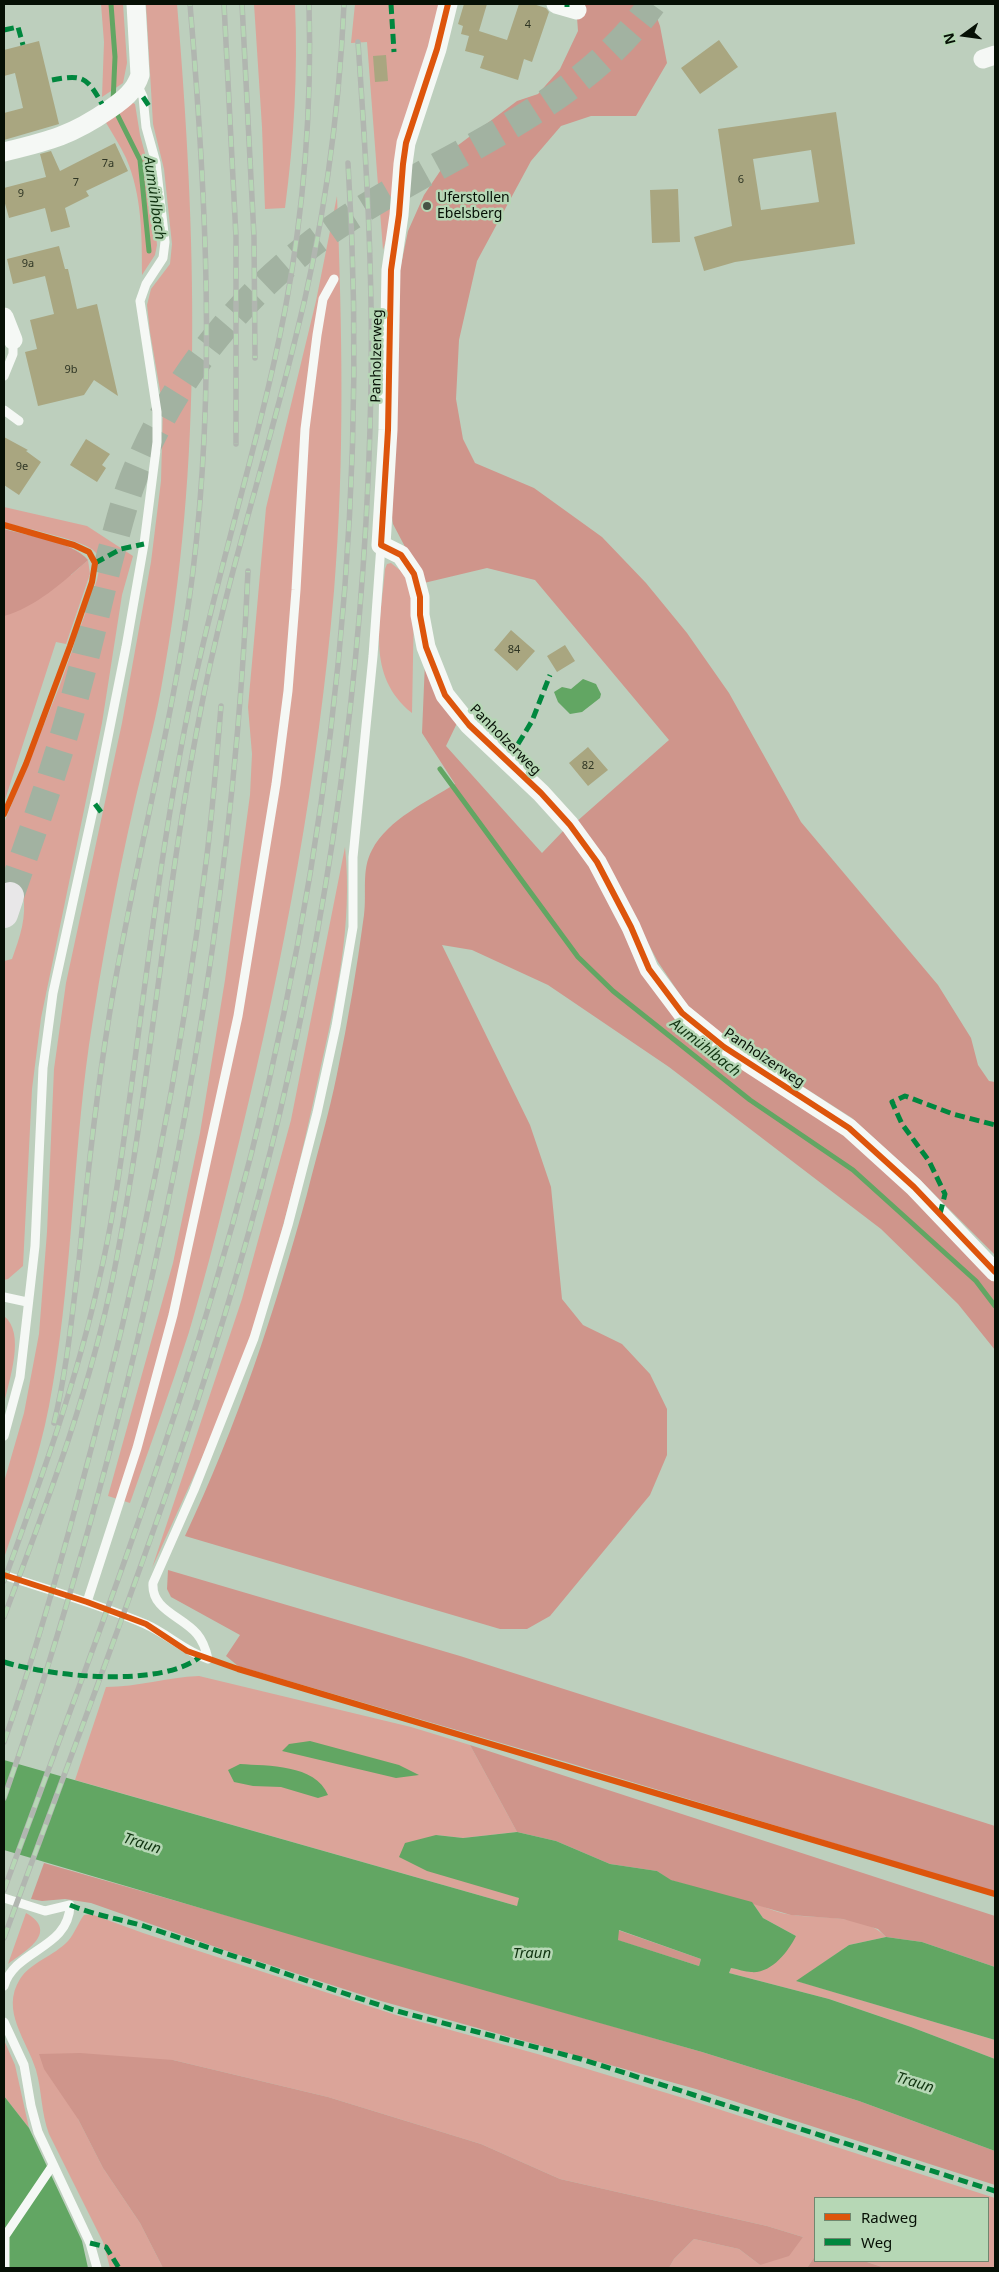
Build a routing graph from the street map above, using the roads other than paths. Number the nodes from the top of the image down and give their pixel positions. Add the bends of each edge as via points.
1 (136, 4) edge
2 (448, 4) edge
3 (556, 4) edge
4 (577, 10) dead end
5 (137, 84) junction
6 (4, 152) edge
7 (334, 279) dead end
8 (4, 317) edge
9 (14, 340) joint
10 (4, 376) edge
11 (4, 410) edge
12 (20, 421) dead end
13 (381, 545) junction
14 (995, 1272) edge
15 (4, 1297) edge
16 (27, 1302) junction
17 (4, 1436) edge
18 (4, 1574) edge
19 (88, 1602) junction
20 (4, 1898) edge
21 (4, 1986) edge
22 (4, 2022) edge
23 (53, 2165) junction
24 (4, 2237) edge
25 (5, 2268) edge
26 (97, 2268) edge

1 - 5 street via 141,64
2 - 13 street, Panholzerweg via 406,143 403,164 400,215 391,270 388,430
3 - 4 street
5 - 6 street via 125,98 80,129 63,137
5 - 16 lane via 143,97 146,127 156,163 165,242 162,258 140,301 157,412 157,442 126,646 53,993 43,1068 35,1246
7 - 19 lane via 323,299 317,335 304,438 288,691 238,1016 173,1315 137,1448
8 - 9 street
9 - 10 lane
11 - 12 lane
13 - 14 street, Panholzerweg via 401,555 414,574 426,647 445,695 469,725 570,825 597,862 650,968 682,1013 724,1047 848,1128 914,1187
13 - 19 lane via 374,656 352,857 352,927 327,1069 288,1225 254,1338 194,1490 153,1582 158,1602 197,1633 208,1658 187,1651 146,1624
15 - 16 lane
16 - 17 lane via 20,1378
18 - 19 lane
20 - 21 lane via 44,1911 70,1905 68,1920 60,1934 16,1965
22 - 23 lane via 24,2065 34,2118
23 - 24 lane
23 - 26 lane via 90,2243
24 - 25 lane

